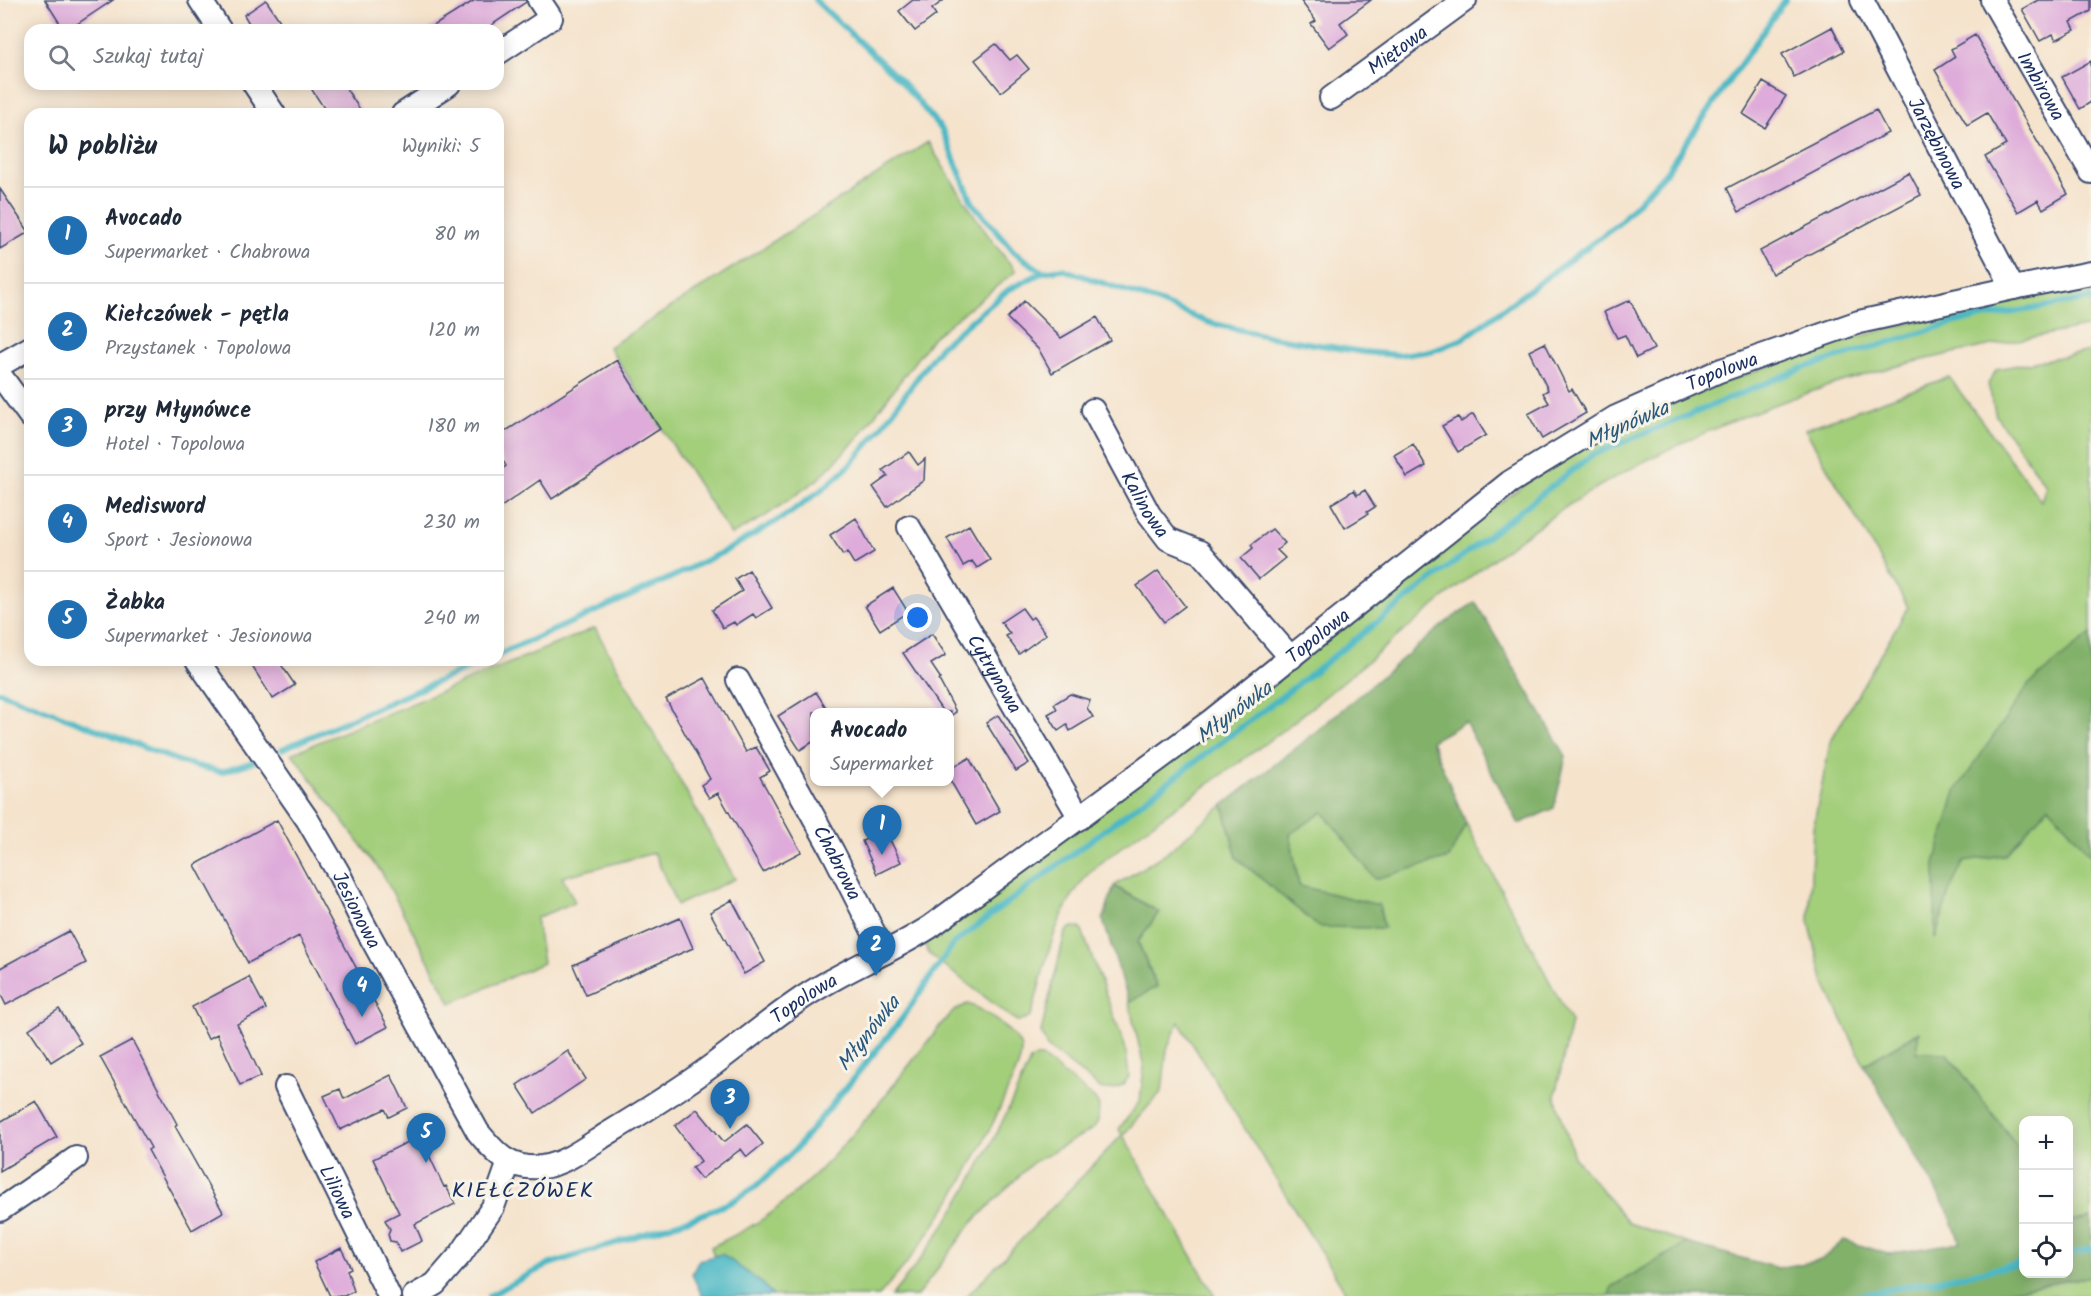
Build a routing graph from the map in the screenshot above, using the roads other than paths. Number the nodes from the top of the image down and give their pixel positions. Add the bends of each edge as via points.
1 (200, 0) edge
2 (1466, 0) edge
3 (1862, 0) edge
4 (1992, 0) edge
5 (545, 9) edge
6 (216, 24) edge
7 (504, 47) edge
8 (258, 90) edge
9 (440, 90) edge
10 (1331, 98) dead end
11 (270, 108) edge
12 (412, 108) edge
13 (2091, 172) edge
14 (2091, 273) edge
15 (2013, 288) junction
16 (24, 351) edge
17 (0, 365) edge
18 (0, 375) edge
19 (24, 408) edge
20 (1094, 410) dead end
21 (909, 527) dead end
22 (1291, 658) junction
23 (201, 666) edge
24 (738, 680) dead end
25 (1080, 818) junction
26 (884, 953) junction
27 (286, 1087) dead end
28 (76, 1158) dead end
29 (509, 1162) junction
30 (0, 1210) edge
31 (389, 1296) edge
32 (414, 1296) edge

1 - 6 street
2 - 10 street, Miętowa
3 - 15 street, Jarzębinowa
4 - 13 street, Imbirowa
5 - 7 street
8 - 11 street
9 - 12 street
14 - 15 street, Topolowa
15 - 22 street, Topolowa via 1859,322 1719,371 1616,417 1510,482
16 - 17 street
18 - 19 street
20 - 22 street, Kalinowa via 1149,514 1168,539 1200,552
21 - 25 street, Cytrynowa
22 - 25 street, Topolowa
23 - 29 street, Jesionowa via 307,819 478,1132 495,1153
24 - 26 street, Chabrowa
25 - 26 street, Topolowa via 930,927
26 - 29 street, Topolowa via 795,1003 704,1071 580,1150 544,1167
27 - 31 street, Liliowa
28 - 30 street
29 - 32 street via 493,1207 461,1254 435,1284

